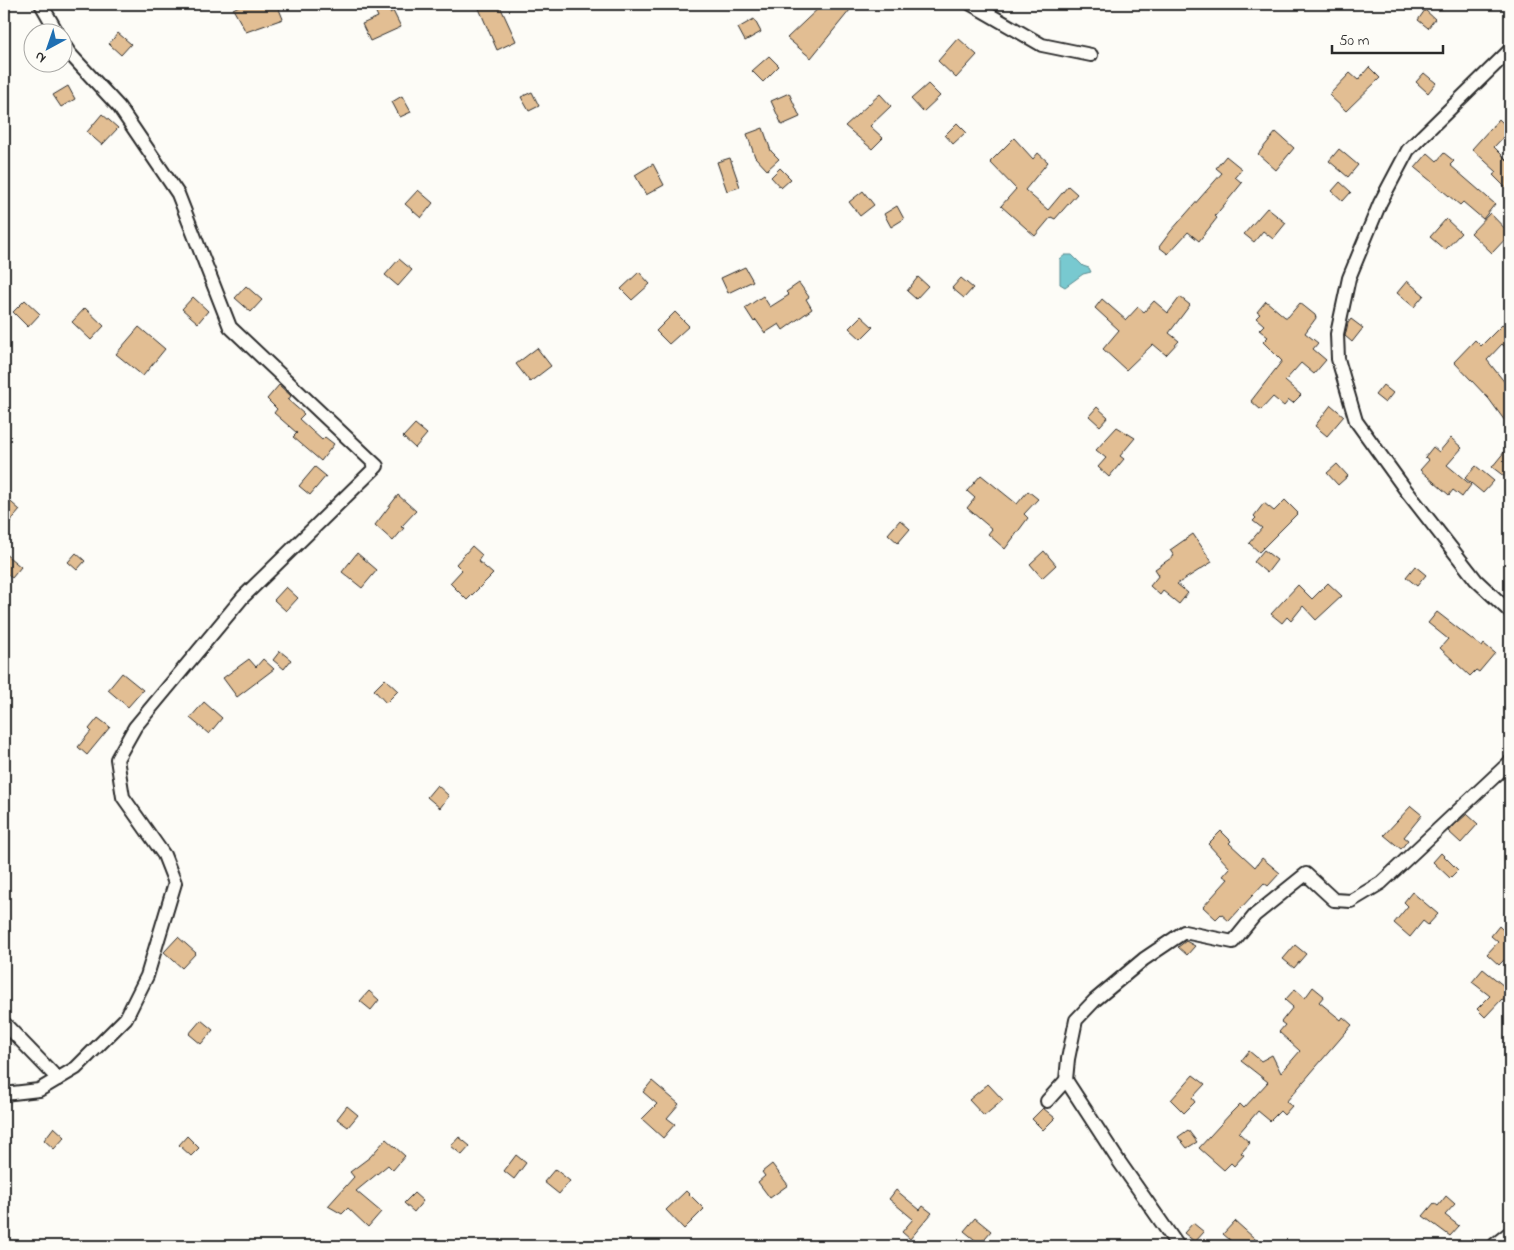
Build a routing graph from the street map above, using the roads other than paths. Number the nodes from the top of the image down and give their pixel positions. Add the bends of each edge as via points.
1 (41, 4) edge
2 (971, 4) edge
3 (51, 22) edge
4 (1510, 50) edge
5 (1091, 55) dead end
6 (72, 56) edge
7 (1510, 612) edge
8 (1510, 762) edge
9 (4, 1023) edge
10 (58, 1079) junction
11 (1066, 1080) junction
12 (4, 1094) edge
13 (1047, 1101) dead end
14 (1510, 1235) edge
15 (1178, 1246) edge
16 (1496, 1246) edge

1 - 3 street
2 - 5 street via 1042,45
4 - 7 street via 1408,150 1380,202 1349,278 1336,334 1338,359 1356,421 1476,580
6 - 10 street via 119,107 178,194 230,327 378,466 243,597 141,720 117,759 122,796 164,855 175,883 148,976 126,1018 76,1068
8 - 11 street via 1381,883 1352,900 1334,900 1306,874 1255,915 1233,942 1184,932 1144,959 1076,1020
9 - 10 street
10 - 12 street via 39,1090
11 - 13 street
11 - 15 street
14 - 16 street

